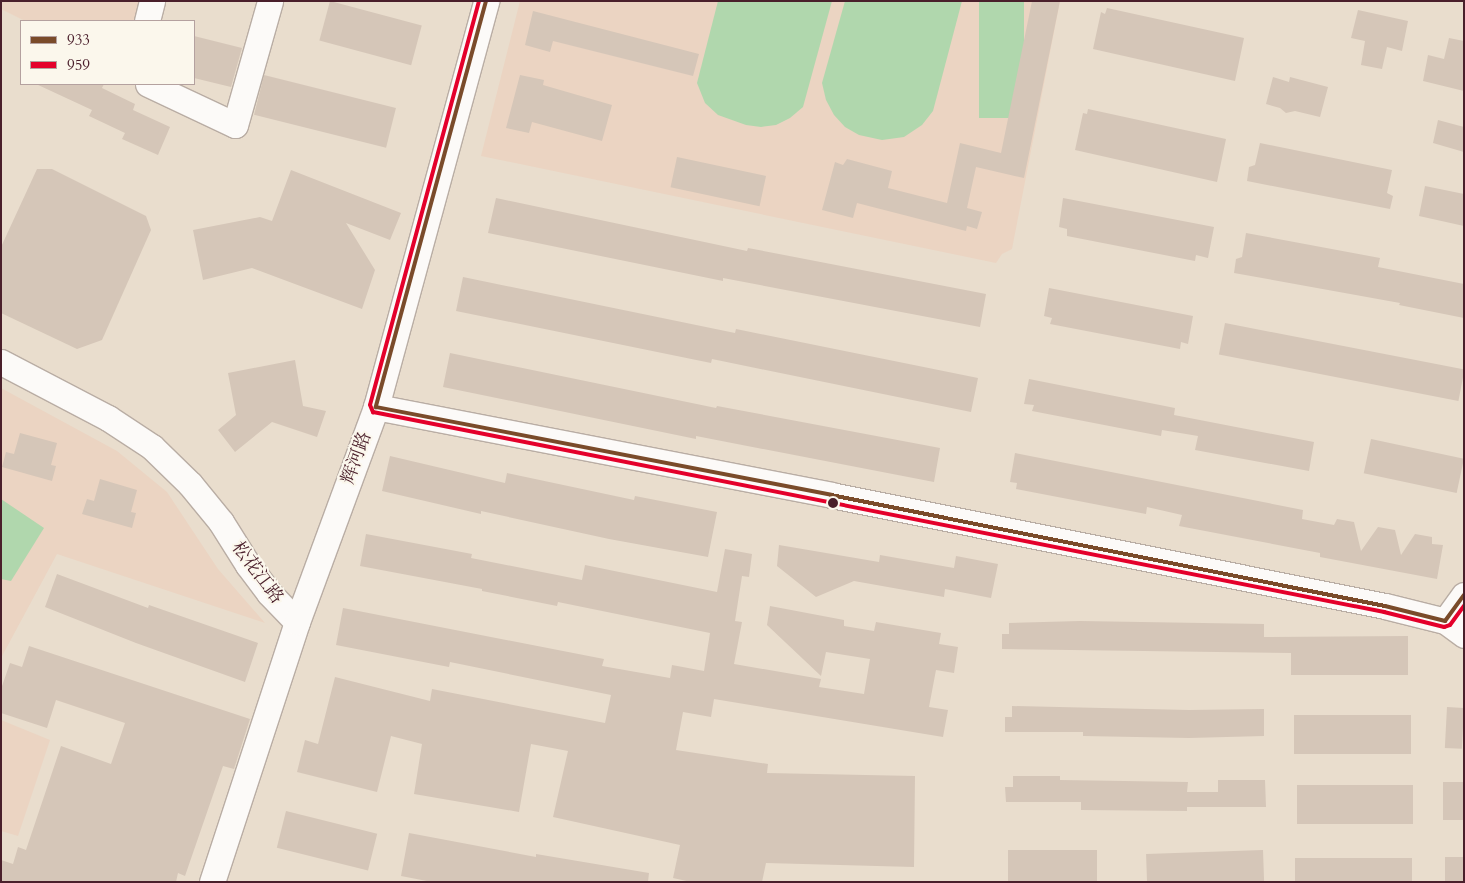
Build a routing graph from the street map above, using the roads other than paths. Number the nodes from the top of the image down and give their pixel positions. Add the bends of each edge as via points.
1 (152, 1) edge
2 (270, 1) edge
3 (486, 1) edge
4 (147, 20) edge
5 (150, 85) edge
6 (1, 362) edge
7 (376, 407) junction
8 (1464, 594) edge
9 (297, 622) junction
10 (1454, 628) edge
11 (212, 882) edge

1 - 4 street
2 - 5 street via 235,125
3 - 7 street, 辉河路
6 - 9 street, 松花江路 via 108,418 152,447 190,484 221,522 269,593
7 - 9 street, 辉河路
7 - 10 street via 1385,606
8 - 10 street
9 - 11 street

